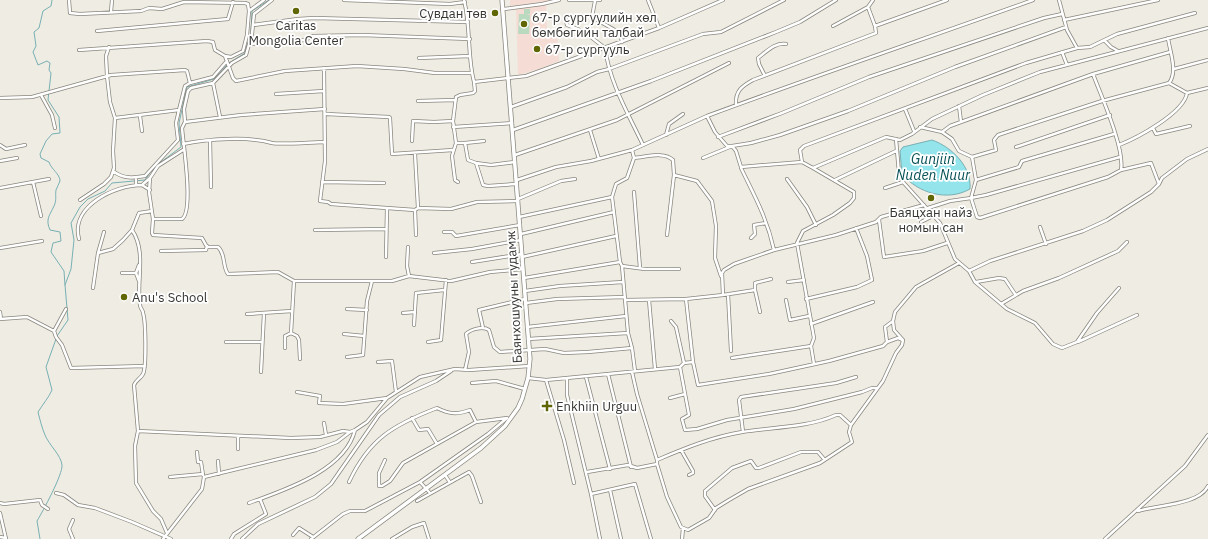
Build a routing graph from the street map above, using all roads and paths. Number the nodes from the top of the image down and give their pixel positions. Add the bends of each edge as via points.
1 (69, 0) edge
2 (112, 0) edge
3 (264, 0) edge
4 (272, 0) edge
5 (344, 0) edge
6 (502, 0) edge
7 (559, 0) edge
8 (569, 0) edge
9 (600, 0) edge
10 (648, 0) edge
11 (723, 0) edge
12 (784, 0) edge
13 (836, 0) edge
14 (873, 0) edge
15 (947, 0) edge
16 (1033, 0) edge
17 (1058, 0) edge
18 (1158, 0) edge
19 (464, 1) edge
20 (595, 1) junction
21 (233, 2) junction
22 (868, 7) junction
23 (504, 9) junction
24 (249, 11) junction
25 (111, 12) junction
26 (1195, 13) dead end
27 (1062, 14) junction
28 (565, 17) dead end
29 (1064, 20) junction
30 (468, 22) junction
31 (254, 25) junction
32 (833, 26) dead end
33 (875, 26) junction
34 (1066, 27) junction
35 (659, 28) junction
36 (1208, 28) edge
37 (97, 31) dead end
38 (1168, 38) junction
39 (470, 39) junction
40 (1105, 41) junction
41 (622, 42) junction
42 (250, 44) junction
43 (786, 44) dead end
44 (109, 47) junction
45 (605, 48) junction
46 (1077, 48) junction
47 (79, 50) dead end
48 (1118, 51) junction
49 (1062, 52) junction
50 (1170, 52) junction
51 (225, 56) junction
52 (470, 56) junction
53 (419, 58) dead end
54 (1208, 60) edge
55 (729, 63) dead end
56 (228, 64) junction
57 (1067, 65) junction
58 (324, 69) junction
59 (609, 69) junction
60 (1173, 69) junction
61 (471, 74) junction
62 (764, 74) junction
63 (1093, 74) junction
64 (107, 76) junction
65 (509, 79) junction
66 (474, 82) junction
67 (190, 83) junction
68 (213, 83) junction
69 (1169, 83) junction
70 (1208, 88) edge
71 (324, 91) junction
72 (1187, 93) junction
73 (276, 94) dead end
74 (617, 94) junction
75 (41, 95) junction
76 (0, 98) edge
77 (455, 100) junction
78 (418, 101) dead end
79 (1102, 101) junction
80 (736, 105) junction
81 (958, 106) junction
82 (511, 107) junction
83 (905, 108) junction
84 (325, 109) junction
85 (180, 110) junction
86 (326, 114) junction
87 (683, 114) dead end
88 (627, 115) junction
89 (1110, 115) junction
90 (140, 116) junction
91 (707, 116) junction
92 (220, 117) junction
93 (115, 118) junction
94 (453, 121) junction
95 (185, 122) junction
96 (928, 122) junction
97 (961, 122) junction
98 (512, 123) junction
99 (1190, 126) dead end
100 (920, 127) junction
101 (55, 128) dead end
102 (453, 128) junction
103 (1153, 128) junction
104 (513, 130) junction
105 (590, 130) junction
106 (932, 130) junction
107 (142, 131) dead end
108 (914, 131) junction
109 (942, 132) junction
110 (1114, 134) junction
111 (666, 135) junction
112 (718, 137) junction
113 (896, 139) junction
114 (210, 140) junction
115 (484, 140) dead end
116 (412, 141) dead end
117 (325, 142) junction
118 (456, 143) junction
119 (464, 143) junction
120 (183, 144) junction
121 (0, 145) edge
122 (25, 145) dead end
123 (643, 145) junction
124 (1119, 145) junction
125 (732, 146) junction
126 (1016, 147) dead end
127 (1208, 149) edge
128 (183, 150) junction
129 (453, 150) junction
130 (632, 150) junction
131 (896, 152) junction
132 (415, 154) junction
133 (515, 155) junction
134 (972, 157) junction
135 (1120, 157) junction
136 (17, 158) dead end
137 (634, 158) junction
138 (703, 158) dead end
139 (599, 159) junction
140 (0, 161) edge
141 (515, 162) junction
142 (802, 162) junction
143 (476, 163) junction
144 (741, 167) junction
145 (813, 168) junction
146 (1121, 170) junction
147 (113, 171) junction
148 (674, 174) junction
149 (150, 178) junction
150 (49, 179) dead end
151 (575, 179) dead end
152 (787, 180) dead end
153 (834, 180) junction
154 (976, 180) junction
155 (136, 181) junction
156 (33, 182) junction
157 (322, 182) junction
158 (458, 182) dead end
159 (517, 182) junction
160 (903, 182) junction
161 (384, 183) dead end
162 (1159, 184) junction
163 (142, 185) junction
164 (211, 187) dead end
165 (0, 188) edge
166 (885, 188) dead end
167 (150, 190) junction
168 (634, 192) dead end
169 (612, 197) junction
170 (971, 198) junction
171 (80, 200) dead end
172 (518, 200) junction
173 (924, 205) junction
174 (387, 208) junction
175 (928, 208) junction
176 (417, 209) junction
177 (152, 211) junction
178 (614, 212) junction
179 (933, 214) junction
180 (42, 216) dead end
181 (519, 217) junction
182 (153, 219) junction
183 (879, 219) junction
184 (766, 222) junction
185 (921, 222) dead end
186 (816, 224) junction
187 (520, 225) junction
188 (1040, 227) dead end
189 (856, 228) junction
190 (386, 229) junction
191 (132, 230) junction
192 (315, 230) dead end
193 (104, 232) dead end
194 (444, 232) dead end
195 (521, 234) junction
196 (416, 235) dead end
197 (667, 235) dead end
198 (616, 236) junction
199 (751, 238) dead end
200 (79, 239) dead end
201 (521, 240) junction
202 (42, 241) dead end
203 (1127, 242) dead end
204 (797, 243) junction
205 (948, 243) junction
206 (1046, 244) junction
207 (207, 245) junction
208 (408, 247) dead end
209 (0, 248) edge
210 (774, 250) junction
211 (161, 251) dead end
212 (98, 253) junction
213 (434, 253) dead end
214 (522, 255) junction
215 (386, 257) dead end
216 (472, 262) dead end
217 (620, 262) junction
218 (140, 263) junction
219 (959, 263) junction
220 (622, 266) junction
221 (640, 268) junction
222 (523, 269) junction
223 (679, 269) dead end
224 (969, 271) junction
225 (122, 273) dead end
226 (136, 273) junction
227 (409, 276) junction
228 (524, 278) junction
229 (722, 278) junction
230 (771, 279) dead end
231 (446, 280) junction
232 (804, 280) junction
233 (138, 281) junction
234 (294, 281) junction
235 (372, 281) junction
236 (623, 282) junction
237 (788, 282) dead end
238 (975, 282) junction
239 (93, 288) dead end
240 (1119, 288) dead end
241 (444, 290) junction
242 (525, 290) junction
243 (755, 290) junction
244 (728, 294) junction
245 (1015, 294) junction
246 (723, 295) junction
247 (625, 299) junction
248 (686, 299) junction
249 (806, 299) junction
250 (649, 300) junction
251 (786, 300) dead end
252 (526, 301) junction
253 (873, 302) dead end
254 (1001, 304) junction
255 (66, 309) dead end
256 (347, 309) dead end
257 (366, 310) junction
258 (292, 311) junction
259 (0, 312) edge
260 (415, 312) junction
261 (760, 312) dead end
262 (264, 313) junction
263 (403, 313) dead end
264 (247, 314) dead end
265 (1138, 315) dead end
266 (626, 316) junction
267 (809, 316) junction
268 (0, 319) edge
269 (671, 321) dead end
270 (893, 321) junction
271 (811, 324) junction
272 (414, 325) dead end
273 (527, 327) junction
274 (483, 328) junction
275 (54, 331) junction
276 (291, 333) junction
277 (628, 333) junction
278 (344, 334) dead end
279 (364, 336) junction
280 (528, 339) junction
281 (903, 340) junction
282 (226, 342) dead end
283 (262, 342) junction
284 (428, 342) dead end
285 (887, 342) junction
286 (1077, 342) junction
287 (811, 346) junction
288 (1068, 347) dead end
289 (285, 348) dead end
290 (632, 348) junction
291 (529, 351) junction
292 (731, 351) dead end
293 (348, 357) dead end
294 (732, 358) dead end
295 (300, 360) dead end
296 (378, 362) dead end
297 (693, 362) junction
298 (684, 363) junction
299 (814, 364) junction
300 (145, 366) junction
301 (529, 366) junction
302 (680, 367) junction
303 (655, 369) junction
304 (451, 370) junction
305 (465, 370) junction
306 (634, 371) junction
307 (261, 372) dead end
308 (608, 374) junction
309 (586, 377) junction
310 (856, 377) dead end
311 (528, 378) junction
312 (567, 378) junction
313 (546, 380) junction
314 (472, 383) dead end
315 (878, 388) junction
316 (525, 389) junction
317 (297, 392) dead end
318 (396, 392) junction
319 (685, 394) junction
320 (387, 398) junction
321 (670, 398) dead end
322 (512, 417) junction
323 (412, 418) junction
324 (507, 418) junction
325 (741, 418) junction
326 (476, 422) junction
327 (324, 423) dead end
328 (851, 425) junction
329 (355, 430) junction
330 (138, 431) junction
331 (350, 432) junction
332 (743, 432) junction
333 (326, 435) junction
334 (1208, 435) edge
335 (238, 436) junction
336 (437, 444) junction
337 (238, 449) dead end
338 (681, 450) junction
339 (197, 452) dead end
340 (824, 459) junction
341 (385, 460) dead end
342 (657, 460) junction
343 (218, 461) dead end
344 (657, 464) junction
345 (631, 467) junction
346 (610, 469) junction
347 (587, 472) junction
348 (219, 474) junction
349 (445, 475) junction
350 (689, 475) dead end
351 (204, 476) junction
352 (170, 477) dead end
353 (449, 481) junction
354 (349, 482) dead end
355 (420, 482) junction
356 (574, 484) dead end
357 (1208, 486) edge
358 (427, 488) junction
359 (610, 490) junction
360 (430, 492) junction
361 (56, 494) dead end
362 (591, 494) junction
363 (260, 499) junction
364 (417, 501) dead end
365 (481, 502) dead end
366 (0, 503) edge
367 (249, 503) dead end
368 (47, 508) dead end
369 (715, 510) junction
370 (1136, 512) junction
371 (0, 513) edge
372 (73, 520) dead end
373 (249, 524) junction
374 (683, 528) junction
375 (167, 533) junction
376 (246, 534) junction
377 (293, 536) dead end
378 (0, 537) edge
379 (6, 538) edge
380 (164, 538) edge
381 (312, 538) edge
382 (73, 539) edge
383 (171, 539) edge
384 (230, 539) edge
385 (242, 539) edge
386 (359, 539) edge
387 (392, 539) edge
388 (429, 539) edge
389 (600, 539) edge
390 (621, 539) edge
391 (651, 539) edge
392 (682, 539) edge
393 (1105, 539) edge

1 - 25 street via 70,13
2 - 25 street
3 - 24 street
4 - 31 street via 255,11
5 - 19 street via 450,4
6 - 23 main road, Баянхошууны гудамж
7 - 23 street
8 - 20 street
9 - 20 street
10 - 35 street
11 - 35 street
12 - 59 street via 721,32 703,34
13 - 74 street via 800,22
14 - 22 street
15 - 33 street
16 - 80 street
17 - 27 street
18 - 29 street
19 - 30 street
20 - 41 street via 592,17 620,33
21 - 24 street via 248,4
21 - 25 street via 184,2 162,9
21 - 37 street via 228,19
22 - 32 street
22 - 33 street
23 - 65 main road, Баянхошууны гудамж
24 - 51 street via 243,51 231,57
26 - 40 street via 1117,34
27 - 29 street
27 - 112 street via 1031,22 869,77
28 - 45 street via 567,25 583,31
29 - 34 street
30 - 31 street via 314,18
30 - 39 street
31 - 42 street
33 - 62 street via 876,33
34 - 46 street
34 - 125 street via 955,67 818,122 780,135
35 - 41 street
36 - 38 street
38 - 48 street
38 - 50 street
39 - 42 street via 313,36 304,40
39 - 52 street
40 - 46 street via 1090,47
40 - 48 street
41 - 45 street
42 - 56 street via 246,55
43 - 62 street via 770,48 758,58
44 - 47 street
44 - 51 street via 207,41 212,42 215,50
44 - 64 street via 106,56
45 - 59 street
45 - 65 street via 526,76
46 - 49 street
48 - 57 street
49 - 57 street
49 - 83 street
50 - 60 street
50 - 63 street
51 - 56 street
52 - 53 street
52 - 61 street
54 - 60 street
55 - 88 street
56 - 58 street via 236,81 285,71
56 - 67 street via 213,77
56 - 68 street
57 - 81 street via 1015,82
58 - 61 street via 357,66
58 - 71 street
59 - 74 street
59 - 82 street
60 - 69 street via 1173,78
61 - 66 street
62 - 80 street via 738,90 735,97
63 - 79 street
63 - 97 street
64 - 67 street via 185,70
64 - 75 street
64 - 93 street
65 - 66 street
65 - 82 main road, Баянхошууны гудамж
66 - 77 street via 473,93 460,95
67 - 85 street via 185,86
68 - 92 street
68 - 95 street via 188,91 184,110
69 - 72 street
69 - 79 street
70 - 72 street
71 - 73 street
71 - 84 street
72 - 103 street via 1186,99
74 - 88 street
74 - 104 street
75 - 76 street
75 - 101 street via 52,115
77 - 78 street
77 - 94 street
79 - 89 street
79 - 134 street via 998,135 994,140 996,150
80 - 91 street
81 - 96 street
81 - 97 street
82 - 98 main road, Баянхошууны гудамж
83 - 108 street
83 - 142 street via 804,146 800,150
84 - 86 street
84 - 92 street
85 - 90 street
85 - 155 street via 176,123 178,140 175,145 145,176
86 - 117 street
86 - 132 street via 389,117 392,154
87 - 111 street via 669,124
88 - 105 street
88 - 123 street
89 - 110 street
89 - 126 street
90 - 93 street
90 - 107 street
91 - 111 street
91 - 112 street
92 - 95 street
93 - 147 street
94 - 102 street
94 - 116 street via 413,121
95 - 120 street via 182,128
96 - 100 street
96 - 106 street
97 - 109 street
98 - 102 street
98 - 104 main road, Баянхошууны гудамж
99 - 103 street via 1156,134
100 - 106 street
100 - 108 street
102 - 118 street
103 - 124 street
104 - 133 main road, Баянхошууны гудамж
105 - 133 street
105 - 139 street
106 - 109 street
108 - 113 street via 900,140
109 - 134 street via 952,139 959,151
110 - 124 street
110 - 154 street via 1022,161 1019,167
111 - 123 street
112 - 125 street via 727,146
113 - 131 street
113 - 145 street via 886,137
114 - 117 street
114 - 120 street
114 - 164 street
115 - 119 street
117 - 157 street
118 - 119 street
118 - 129 street
119 - 143 street via 468,160
120 - 128 street
121 - 122 street via 6,149
123 - 130 street
124 - 135 street
125 - 138 street
125 - 144 street
127 - 162 street via 1187,159 1162,178
128 - 149 street via 158,166
128 - 182 street via 187,187 184,217 173,220
129 - 132 street
129 - 158 street via 452,168
130 - 137 street
130 - 139 street
131 - 153 street
131 - 160 street
132 - 176 street
133 - 141 main road, Баянхошууны гудамж
134 - 154 street
135 - 146 street
135 - 170 street
136 - 140 street
137 - 148 street via 670,156 673,160
137 - 169 street via 627,178 616,184
139 - 159 street via 556,167
141 - 143 street via 491,165
141 - 159 main road, Баянхошууны гудамж
142 - 144 street
142 - 145 street
143 - 159 street via 483,185
144 - 184 street
145 - 153 street
146 - 162 street via 1151,163
146 - 170 street via 980,218 977,217
147 - 155 street
147 - 171 street via 104,184
148 - 197 street
148 - 229 street via 697,181 712,201 716,226 715,258
149 - 163 street
149 - 167 street
150 - 156 street
151 - 172 street via 561,181
152 - 186 street
153 - 186 street via 854,192 854,198
154 - 170 street
155 - 163 street
155 - 200 street via 104,194 82,214 77,225
156 - 165 street
156 - 180 street
157 - 161 street
157 - 174 street via 321,202
159 - 172 main road, Баянхошууны гудамж
160 - 166 street
160 - 173 street
162 - 206 street via 1107,220
163 - 167 street
167 - 177 street
168 - 221 street
169 - 178 street
169 - 181 street
170 - 175 street
172 - 176 street via 477,202 451,209
172 - 181 main road, Баянхошууны гудамж
173 - 175 street
173 - 183 street
174 - 176 street
174 - 190 street
175 - 179 street
176 - 196 street
177 - 182 street
177 - 191 street via 139,213
178 - 195 street
178 - 198 street
179 - 185 street
179 - 205 street via 940,222
181 - 187 main road, Баянхошууны гудамж
182 - 207 street via 153,235 202,238
183 - 189 street
183 - 205 street via 884,257 923,251
184 - 199 street via 754,225 755,234
184 - 210 street
186 - 204 street via 803,231
187 - 194 street via 456,236 452,232
187 - 195 main road, Баянхошууны гудамж
188 - 206 street
189 - 204 street
189 - 249 street via 867,256 872,280 857,287
190 - 192 street
190 - 215 street
191 - 212 street via 112,249
191 - 218 street via 137,239
193 - 212 street
195 - 201 main road, Баянхошууны гудамж
198 - 214 street
198 - 217 street
201 - 213 street
201 - 214 main road, Баянхошууны гудамж
202 - 209 street
203 - 245 street via 1118,251 1065,276
204 - 210 street
204 - 232 street
205 - 219 street
206 - 224 street via 990,261
207 - 211 street via 206,250
207 - 234 street via 210,248 218,247 222,252 225,271 228,274 278,272
208 - 227 street
210 - 229 street via 734,264 724,270
212 - 239 street
214 - 216 street
214 - 222 main road, Баянхошууны гудамж
217 - 220 street
217 - 228 street
218 - 226 street
218 - 233 street via 141,276
219 - 224 street
219 - 270 street via 916,287 895,312
220 - 221 street
220 - 236 street
221 - 223 street
222 - 228 main road, Баянхошууны гудамж
222 - 231 street
224 - 238 street
225 - 226 street
226 - 233 street
227 - 231 street
227 - 235 street via 392,281
228 - 242 main road, Баянхошууны гудамж
229 - 246 street
230 - 243 street via 755,283
231 - 241 street
232 - 237 street
232 - 249 street
233 - 300 street via 144,314
234 - 235 street
234 - 258 street
235 - 257 street
236 - 242 street
236 - 247 street
238 - 245 street via 1005,279
238 - 254 street
240 - 286 street via 1097,313
241 - 260 street via 416,293
241 - 284 street via 441,340
242 - 252 main road, Баянхошууны гудамж
243 - 244 street
243 - 261 street
244 - 246 street
244 - 292 street
245 - 254 street
246 - 248 street
247 - 250 street
247 - 252 street
247 - 266 street
248 - 250 street
248 - 297 street
249 - 267 street
250 - 303 street
251 - 267 street via 790,320
252 - 273 main road, Баянхошууны гудамж
252 - 274 street via 479,310
253 - 271 street
254 - 286 street via 1035,323 1057,346 1062,348
255 - 275 street
256 - 257 street
257 - 279 street
258 - 262 street
258 - 276 street
259 - 268 street
260 - 263 street
260 - 272 street
262 - 264 street
262 - 283 street
265 - 286 street
266 - 273 street
266 - 277 street
267 - 271 street
268 - 275 street via 27,317
269 - 298 street via 676,327
270 - 281 street via 894,330
270 - 285 street via 885,327
271 - 287 street via 814,338
273 - 280 main road, Баянхошууны гудамж
274 - 291 street via 489,330 494,347 500,352
274 - 305 street via 466,334 469,352
275 - 300 street via 71,368
276 - 289 street via 285,336
276 - 295 street via 299,340
277 - 280 street
277 - 290 street
278 - 279 street
279 - 293 street via 363,355
280 - 291 main road, Баянхошууны гудамж
281 - 285 street via 898,338
281 - 315 street
282 - 283 street
283 - 307 street
285 - 299 street via 883,346
286 - 288 street
287 - 294 street
287 - 299 street
290 - 291 street via 564,353 545,349
290 - 306 street
291 - 301 main road, Баянхошууны гудамж
296 - 318 street via 392,362
297 - 298 street
297 - 299 street via 698,385
298 - 302 street
300 - 330 street via 143,376 134,385
301 - 305 street
301 - 311 main road, Баянхошууны гудамж
302 - 303 street
302 - 319 street
303 - 306 street
304 - 305 street
304 - 318 street via 420,377
304 - 376 street via 436,381 400,397 379,415 331,484 315,497 258,524
306 - 308 street
306 - 342 street via 637,394
308 - 309 street
308 - 345 street
309 - 312 street
309 - 346 street
310 - 325 street via 836,383 742,397 739,400
311 - 313 street
311 - 316 main road, Баянхошууны гудамж
312 - 313 street
312 - 347 street via 568,395
313 - 356 street
314 - 316 street via 496,381
315 - 325 street via 794,409
315 - 328 street
316 - 322 main road, Баянхошууны гудамж
317 - 320 street via 320,396 319,403 343,404
318 - 320 street
319 - 321 street
319 - 325 street via 689,415 682,419 685,430
320 - 329 street via 367,422
322 - 324 street
322 - 349 main road, Баянхошууны гудамж via 491,440
323 - 326 street via 436,408 458,414 470,410
323 - 336 street via 420,430 427,428
323 - 354 street via 395,426 381,437 355,467
324 - 326 street
324 - 355 street
325 - 332 street
326 - 336 street
327 - 333 street
328 - 332 street via 840,415 836,415 805,424
328 - 340 street via 849,432 852,442
329 - 331 street
329 - 363 street via 346,452 320,472
330 - 335 street
330 - 375 street via 135,446 136,483 153,511 162,519
331 - 333 street
331 - 348 street via 337,442 316,450
332 - 338 street
333 - 335 street via 291,438
334 - 370 street via 1185,466
335 - 337 street
336 - 341 street via 403,463 390,481 379,486 378,476
338 - 342 street
338 - 350 street via 693,471
339 - 351 street
340 - 369 street via 820,464 748,489
340 - 369 street via 818,452 801,452 759,468 751,461 735,466 704,491
342 - 344 street
343 - 348 street
344 - 345 street
344 - 374 street via 667,497
345 - 346 street via 628,465
346 - 347 street
347 - 362 street
348 - 351 street
349 - 353 street
349 - 358 main road, Баянхошууны гудамж
351 - 352 street
351 - 375 street via 202,489
353 - 360 street
353 - 365 street via 470,473
355 - 358 street
355 - 381 street via 365,511 350,511 343,514
357 - 370 street via 1202,494 1190,500
358 - 360 street
358 - 386 main road, Баянхошууны гудамж
359 - 362 street
359 - 390 street
359 - 391 street via 635,484
360 - 364 street
361 - 380 street via 64,495 78,505 95,508
362 - 389 street
363 - 367 street
363 - 373 street via 266,514
366 - 368 street via 40,500
369 - 374 street via 709,518 688,530
370 - 393 street
371 - 379 street
372 - 382 street via 69,528
373 - 376 street
373 - 384 street
374 - 392 street
375 - 380 street
376 - 385 street
377 - 381 street via 299,528
378 - 379 street
380 - 383 street
387 - 388 street via 424,523

